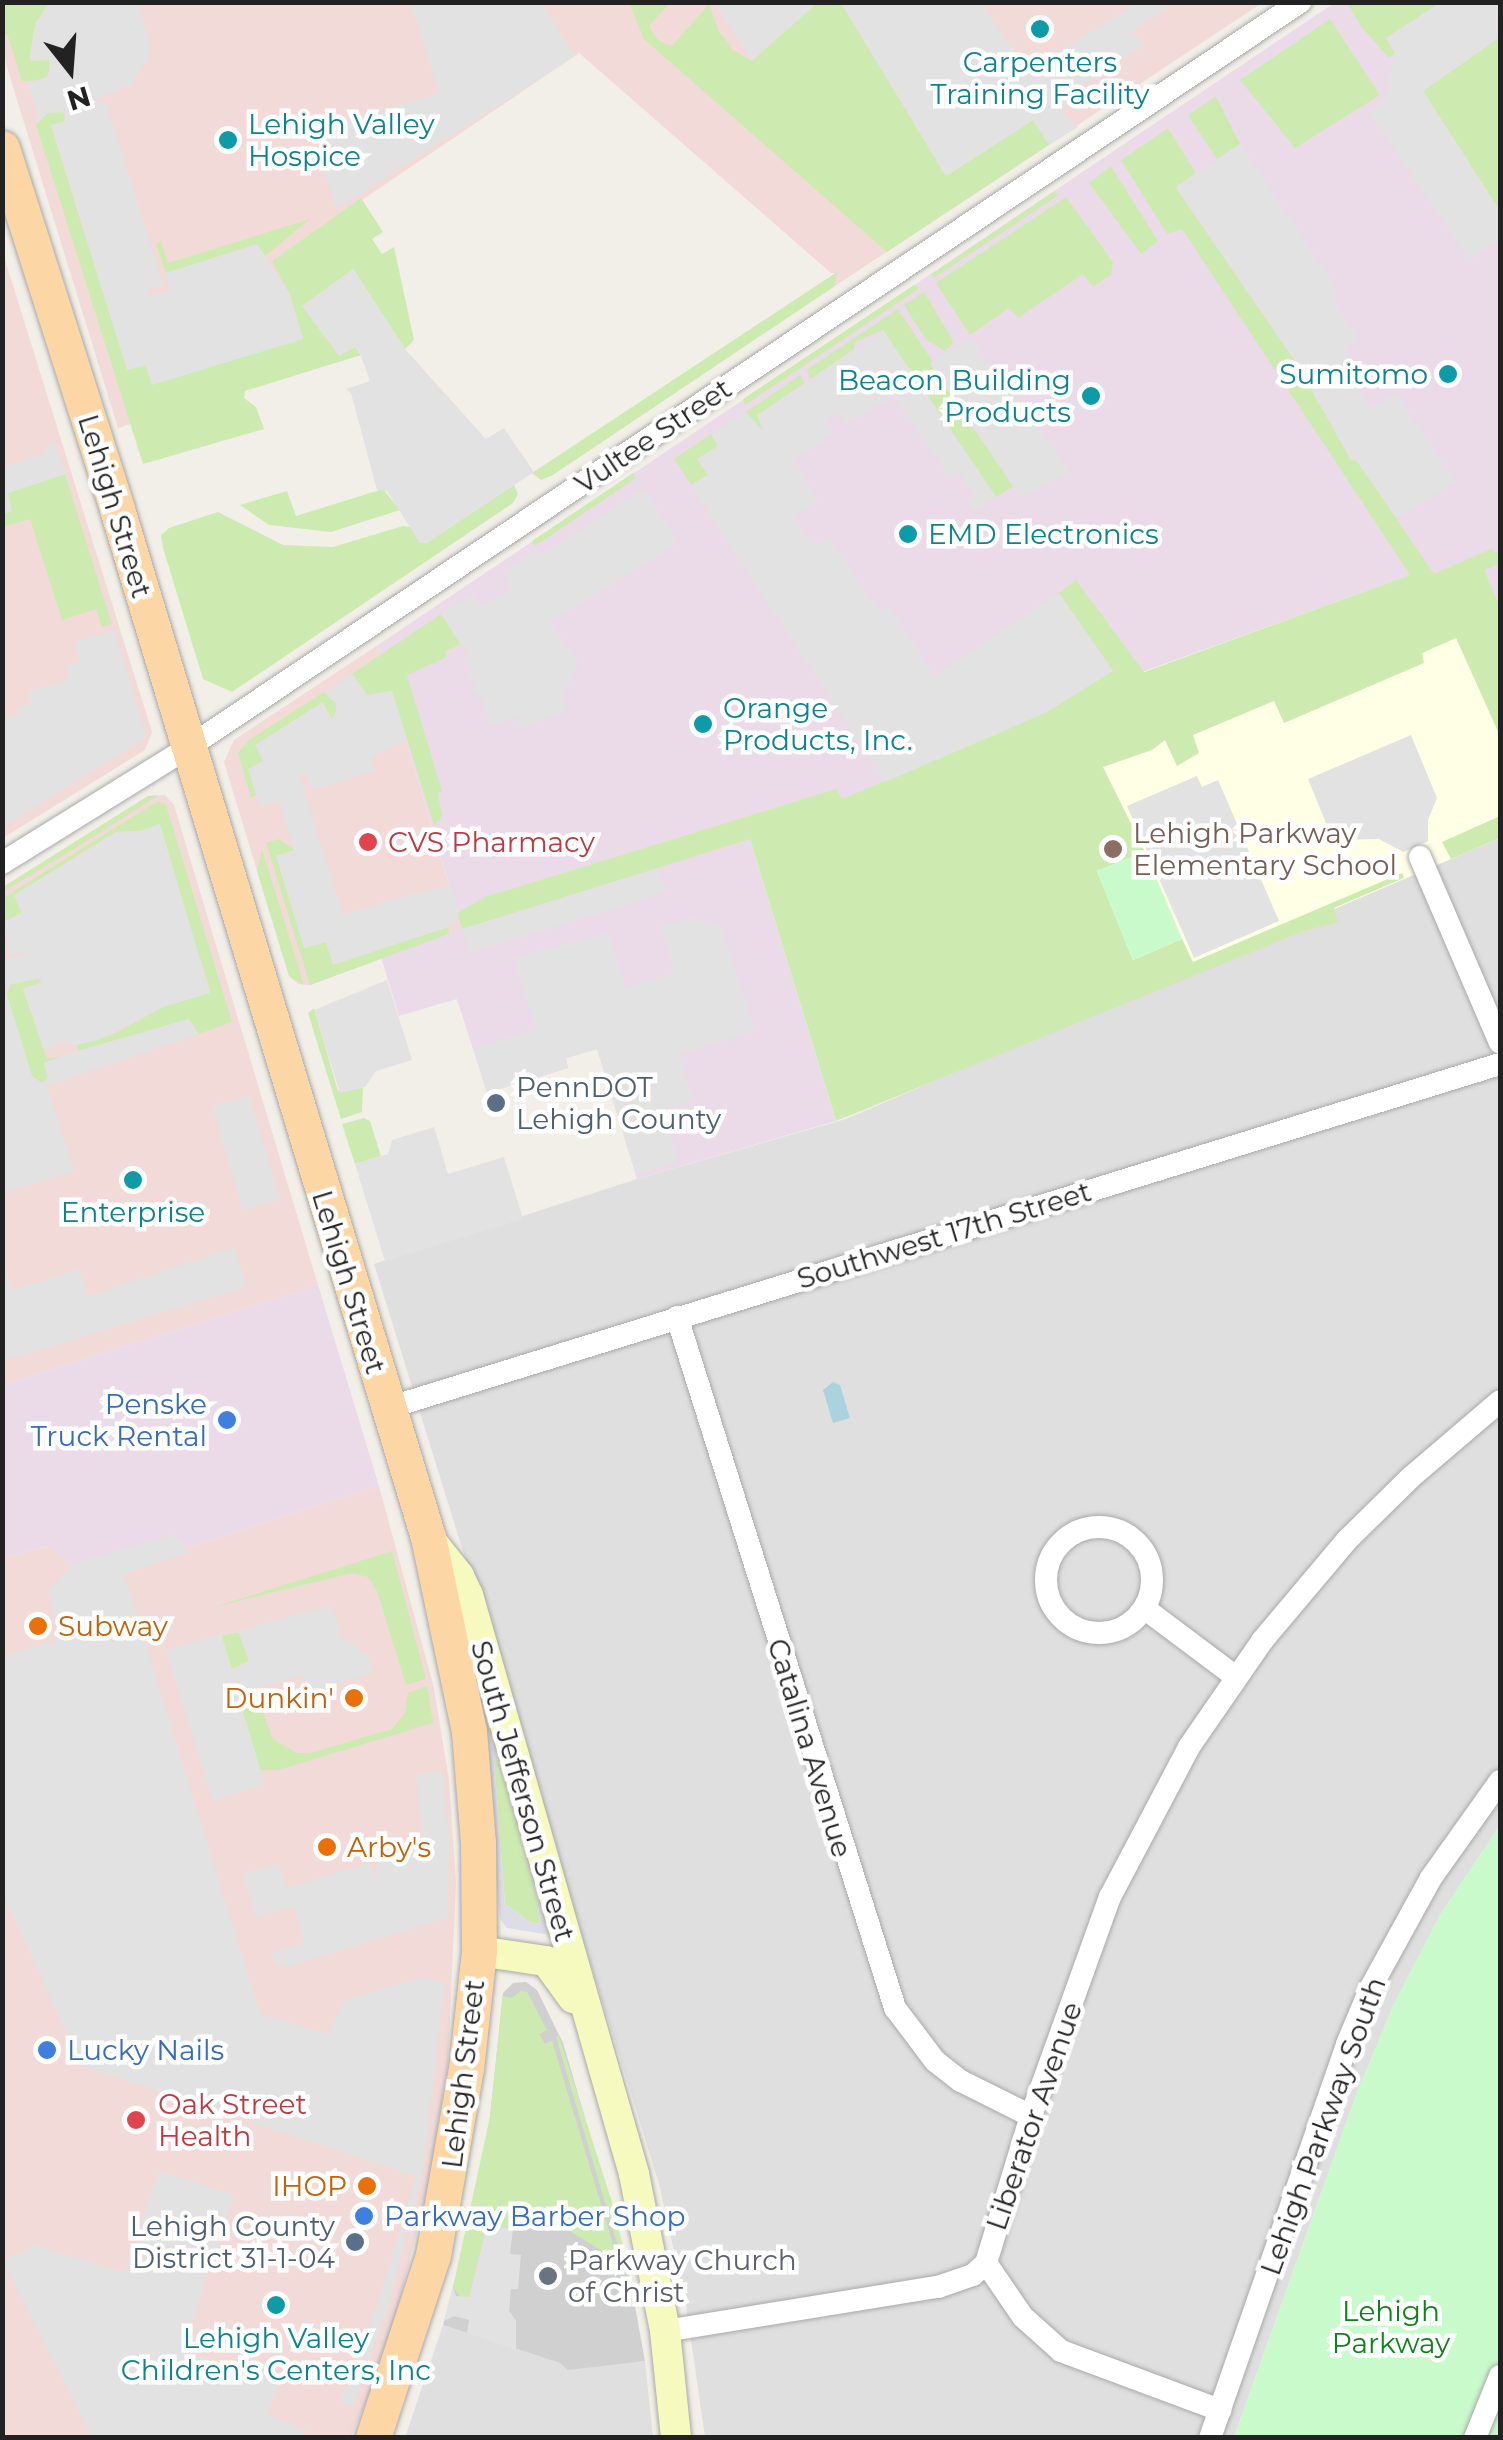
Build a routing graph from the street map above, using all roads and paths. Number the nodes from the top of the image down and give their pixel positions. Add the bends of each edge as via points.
1 (1300, 2) edge
2 (2, 148) edge
3 (189, 748) junction
4 (1420, 857) dead end
5 (2, 864) edge
6 (1500, 1044) edge
7 (1500, 1064) edge
8 (677, 1318) junction
9 (1500, 1401) edge
10 (388, 1408) junction
11 (428, 1537) junction
12 (1144, 1608) junction
13 (1236, 1677) junction
14 (1500, 1781) edge
15 (479, 1951) junction
16 (598, 2056) junction
17 (1031, 2116) junction
18 (986, 2263) junction
19 (665, 2330) junction
20 (1500, 2376) edge
21 (1220, 2410) junction
22 (372, 2438) edge
23 (676, 2438) edge
24 (1210, 2438) edge
25 (1475, 2438) edge

1 - 3 street, Vultee Street
2 - 3 main road, Lehigh Street
3 - 5 street, Vultee Street
3 - 10 main road, Lehigh Street
4 - 6 street
7 - 8 street, Southwest 17th Street
8 - 10 street, Southwest 17th Street
8 - 17 street, Catalina Avenue via 895,2008 912,2036 948,2071
9 - 13 street, Liberator Avenue via 1347,1540
10 - 11 main road, Lehigh Street
11 - 15 main road, Lehigh Street via 469,1731
11 - 16 main road, South Jefferson Street via 468,1595
12 - 12 street via 1152,1576 1148,1559 1126,1534 1094,1527 1077,1531 1052,1554 1046,1590 1064,1621 1080,1630 1116,1630
12 - 13 street
13 - 17 street, Liberator Avenue via 1172,1777 1110,1897
14 - 21 street, Lehigh Parkway South via 1430,1878 1371,1987
15 - 16 main road, South Jefferson Street via 546,1960 567,1984
15 - 22 main road, Lehigh Street via 444,2207 409,2338
16 - 19 main road, South Jefferson Street via 634,2174
17 - 18 street, Liberator Avenue
18 - 19 street, Liberator Avenue via 938,2287
18 - 21 street via 1023,2317 1061,2350
19 - 23 main road, South Jefferson Street
20 - 25 street
21 - 24 street, Lehigh Parkway South

